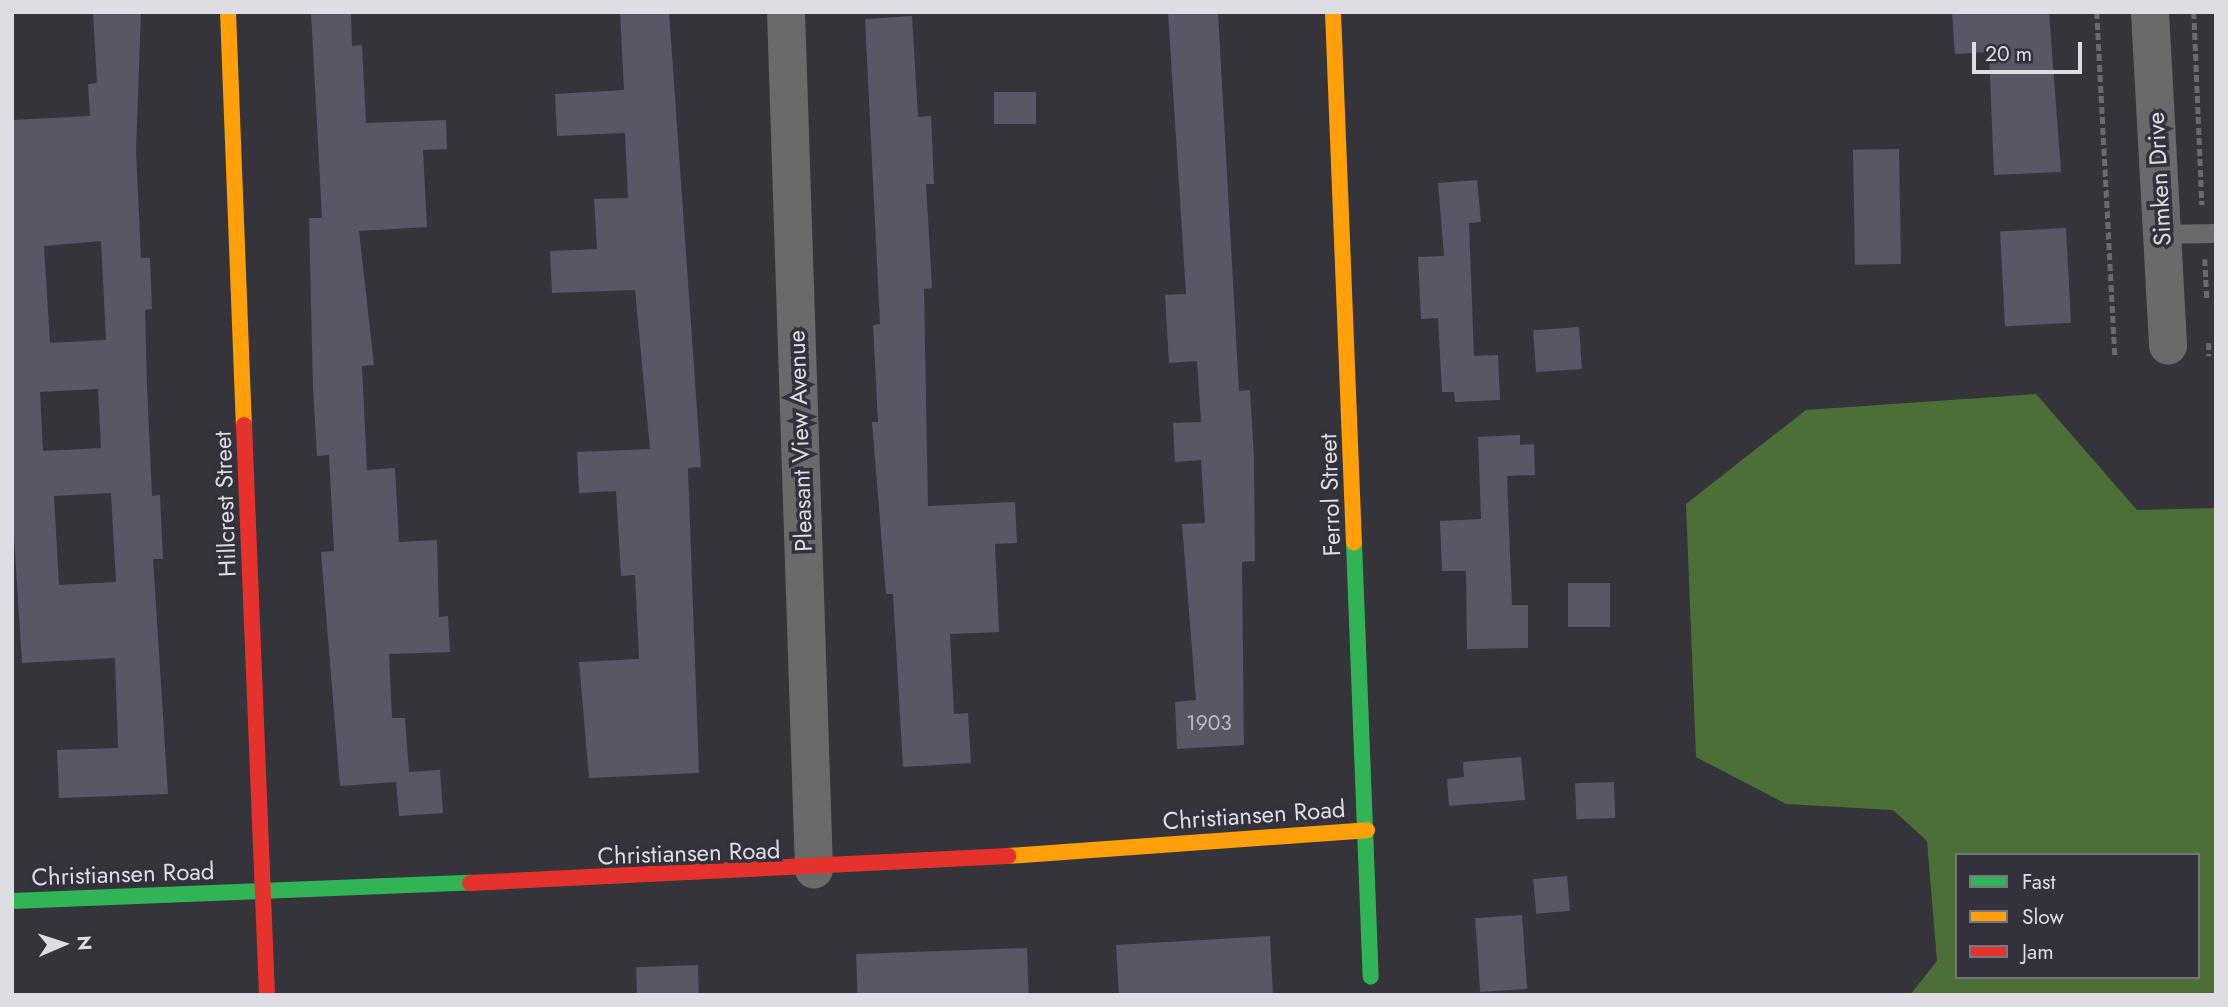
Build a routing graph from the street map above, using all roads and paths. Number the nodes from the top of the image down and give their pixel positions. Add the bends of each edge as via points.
1 (228, 12) edge
2 (786, 12) edge
3 (1333, 12) edge
4 (2097, 12) edge
5 (2151, 12) edge
6 (2194, 12) edge
7 (2210, 233) edge
8 (2162, 234) junction
9 (2207, 315) dead end
10 (2208, 329) dead end
11 (2168, 346) dead end
12 (2210, 356) dead end
13 (2115, 358) dead end
14 (1367, 830) junction
15 (814, 870) junction
16 (263, 893) junction
17 (12, 901) edge
18 (1371, 977) dead end
19 (267, 995) edge

1 - 16 street, Hillcrest Street
2 - 15 street, Pleasant View Avenue
3 - 14 street, Ferrol Street
4 - 13 path
5 - 8 street, Simken Drive
6 - 7 path
7 - 8 lane
7 - 9 path
8 - 11 street, Simken Drive
10 - 12 path
14 - 15 street, Christiansen Road
14 - 18 street, Ferrol Street
15 - 16 street, Christiansen Road
16 - 17 street, Christiansen Road
16 - 19 street, Hillcrest Street

